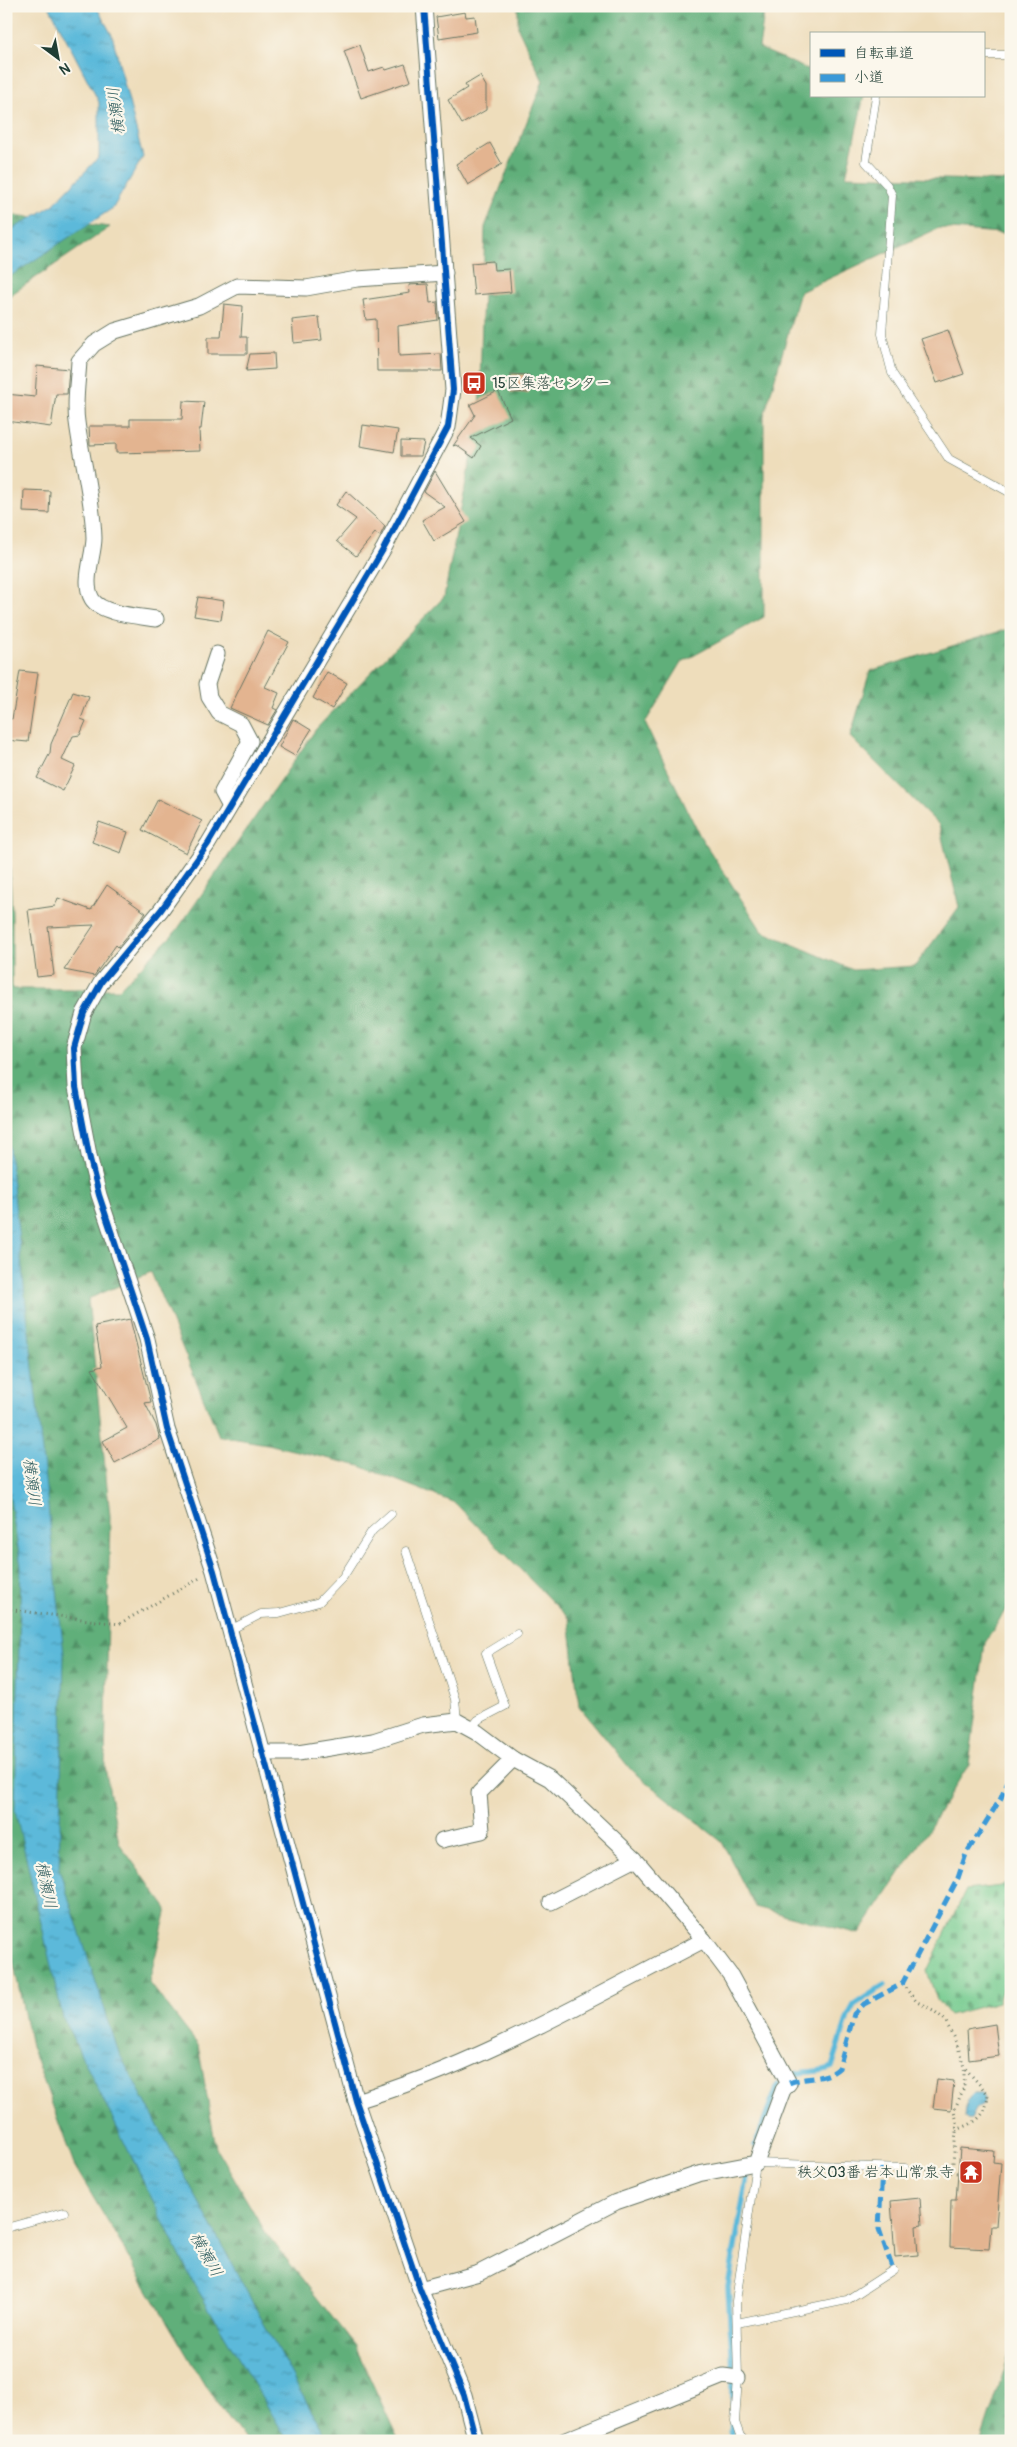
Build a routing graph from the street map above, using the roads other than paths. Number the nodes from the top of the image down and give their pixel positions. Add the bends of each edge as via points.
1 (424, 6) edge
2 (984, 55) edge
3 (1011, 55) edge
4 (876, 98) edge
5 (445, 274) junction
6 (1011, 493) edge
7 (156, 618) dead end
8 (216, 654) dead end
9 (229, 805) junction
10 (391, 1514) dead end
11 (406, 1551) dead end
12 (230, 1630) junction
13 (518, 1634) dead end
14 (457, 1721) junction
15 (471, 1729) junction
16 (261, 1754) junction
17 (513, 1759) junction
18 (442, 1840) dead end
19 (635, 1858) junction
20 (551, 1902) dead end
21 (704, 1940) junction
22 (356, 2101) junction
23 (756, 2162) junction
24 (905, 2168) road end
25 (64, 2212) dead end
26 (6, 2228) edge
27 (893, 2270) dead end
28 (420, 2289) junction
29 (736, 2323) junction
30 (738, 2378) junction
31 (476, 2441) edge
32 (562, 2441) edge
33 (745, 2441) edge

1 - 5 street
2 - 3 lane
4 - 6 lane via 866,162 892,195 882,334 892,373 949,459
5 - 7 street via 357,279 306,288 237,286 199,306 115,331 94,344 79,361 77,422 94,523 89,583 91,597 99,607
5 - 9 street via 453,390 448,427 384,548
8 - 9 street via 207,684 209,697 219,713 241,724 250,740 222,792
9 - 12 street via 208,844 102,981 84,1013 74,1048 76,1087 99,1195 147,1339 167,1429
10 - 12 lane via 372,1531 343,1577 319,1602 279,1614 261,1614
11 - 14 lane via 455,1699
12 - 16 street
13 - 15 lane via 486,1652 505,1706 478,1720
14 - 15 street
14 - 16 street via 423,1724 373,1741 298,1753
15 - 17 street
16 - 22 street
17 - 18 street via 479,1793 482,1830
17 - 19 street via 550,1779
19 - 20 street
19 - 21 street
21 - 22 street via 458,2063
21 - 23 street via 731,1976 789,2083 783,2090
22 - 28 street
23 - 24 lane
23 - 28 street via 698,2174 616,2202 479,2273
23 - 29 lane via 736,2301
25 - 26 lane
27 - 29 lane via 847,2300
28 - 31 street via 464,2395
29 - 30 lane
30 - 32 street via 723,2376
30 - 33 lane via 735,2422

